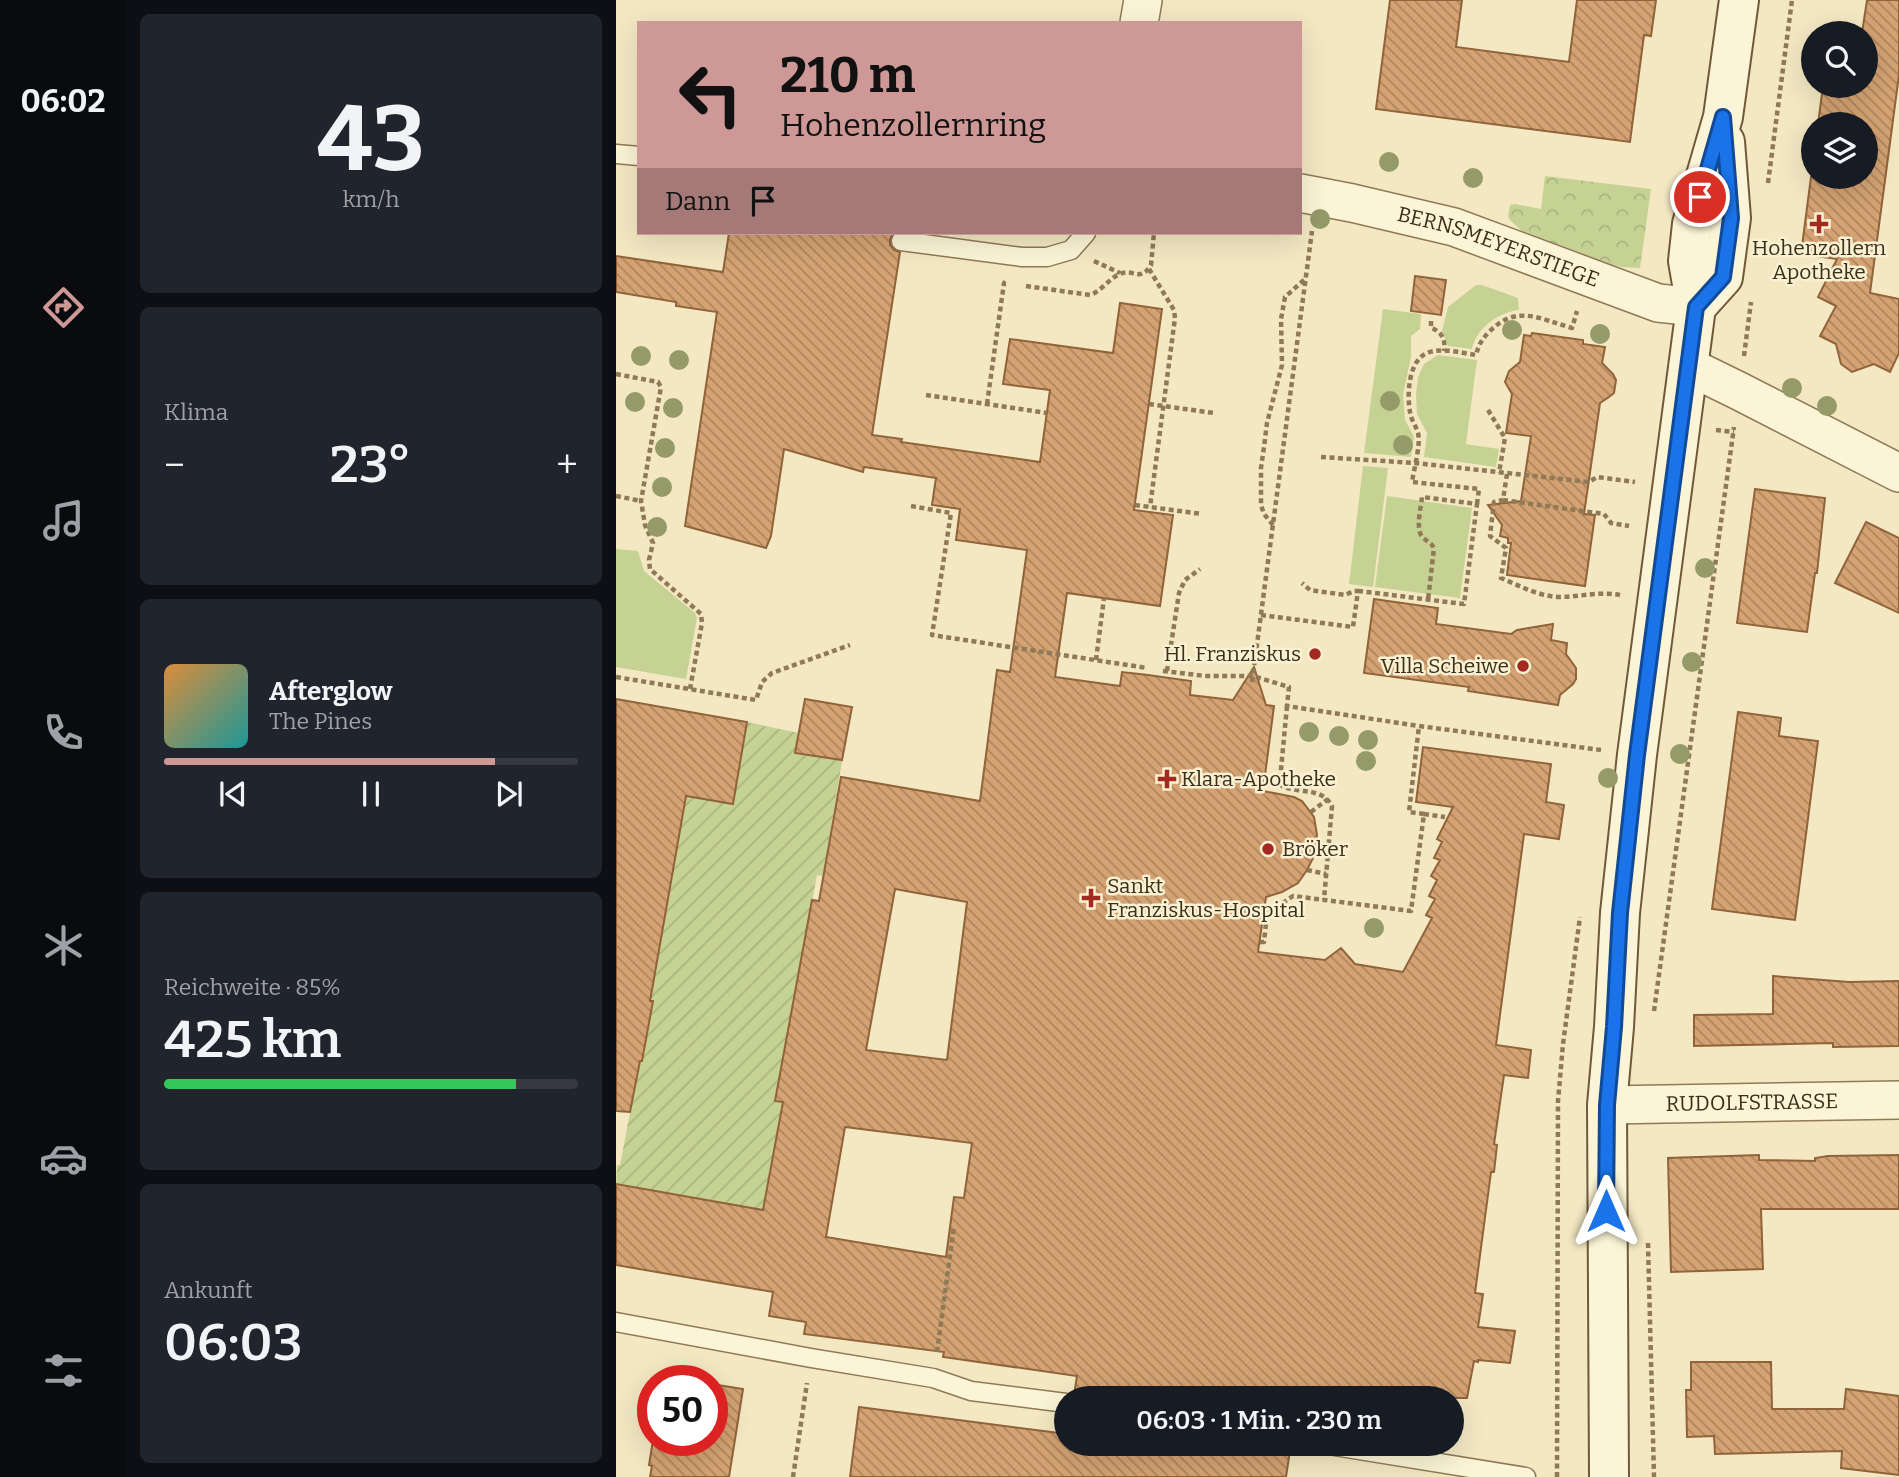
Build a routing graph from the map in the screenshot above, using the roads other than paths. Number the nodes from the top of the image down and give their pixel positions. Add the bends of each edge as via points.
1 (1143, 0) edge
2 (1739, 0) edge
3 (1139, 21) edge
4 (616, 154) edge
5 (637, 156) edge
6 (1308, 194) edge
7 (1084, 235) edge
8 (901, 241) dead end
9 (1696, 307) junction
10 (1688, 366) junction
11 (1899, 473) edge
12 (1899, 1100) edge
13 (1607, 1105) junction
14 (616, 1322) edge
15 (1054, 1401) edge
16 (1396, 1456) edge
17 (1525, 1477) edge
18 (1609, 1477) edge

1 - 3 street
2 - 9 main road via 1723,117 1731,218 1723,277
4 - 5 lane
6 - 9 street, BERNSMEYERSTIEGE via 1454,227 1658,303
7 - 8 lane via 1071,250 1047,257
9 - 10 main road
10 - 11 street
10 - 13 main road via 1637,755
12 - 13 street, RUDOLFSTRASSE
13 - 18 main road
14 - 15 lane via 933,1378 971,1391
16 - 17 lane

